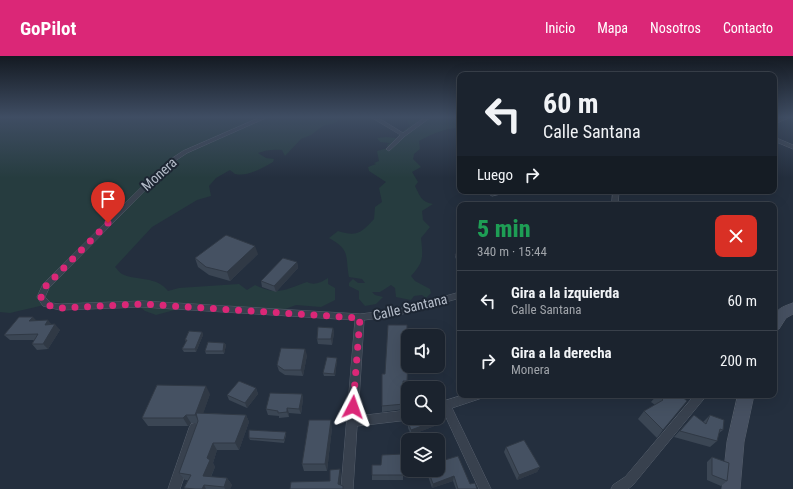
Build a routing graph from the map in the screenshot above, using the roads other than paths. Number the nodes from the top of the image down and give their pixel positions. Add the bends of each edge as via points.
1 (221, 137) edge
2 (401, 137) edge
3 (777, 141) edge
4 (389, 149) dead end
5 (792, 149) edge
6 (457, 296) edge
7 (41, 297) joint
8 (793, 308) edge
9 (360, 318) junction
10 (777, 320) edge
11 (469, 398) edge
12 (700, 398) edge
13 (745, 398) edge
14 (445, 406) edge
15 (445, 413) edge
16 (401, 416) edge
17 (352, 422) junction
18 (195, 428) edge
19 (628, 485) edge
20 (174, 489) edge
21 (347, 489) edge
22 (485, 489) edge
23 (617, 489) edge
24 (731, 489) edge

1 - 7 street, Monera via 170,162 46,286
2 - 4 street
3 - 5 street
6 - 9 street, Calle Santana via 395,313
7 - 9 street, Calle Santana via 48,305 60,308 142,304
8 - 10 street via 781,314
9 - 17 street, Calle Santana
11 - 14 street
12 - 19 street
13 - 24 street via 738,424
15 - 22 street
16 - 17 street
17 - 21 street, Calle Santana
18 - 20 street
19 - 23 street

